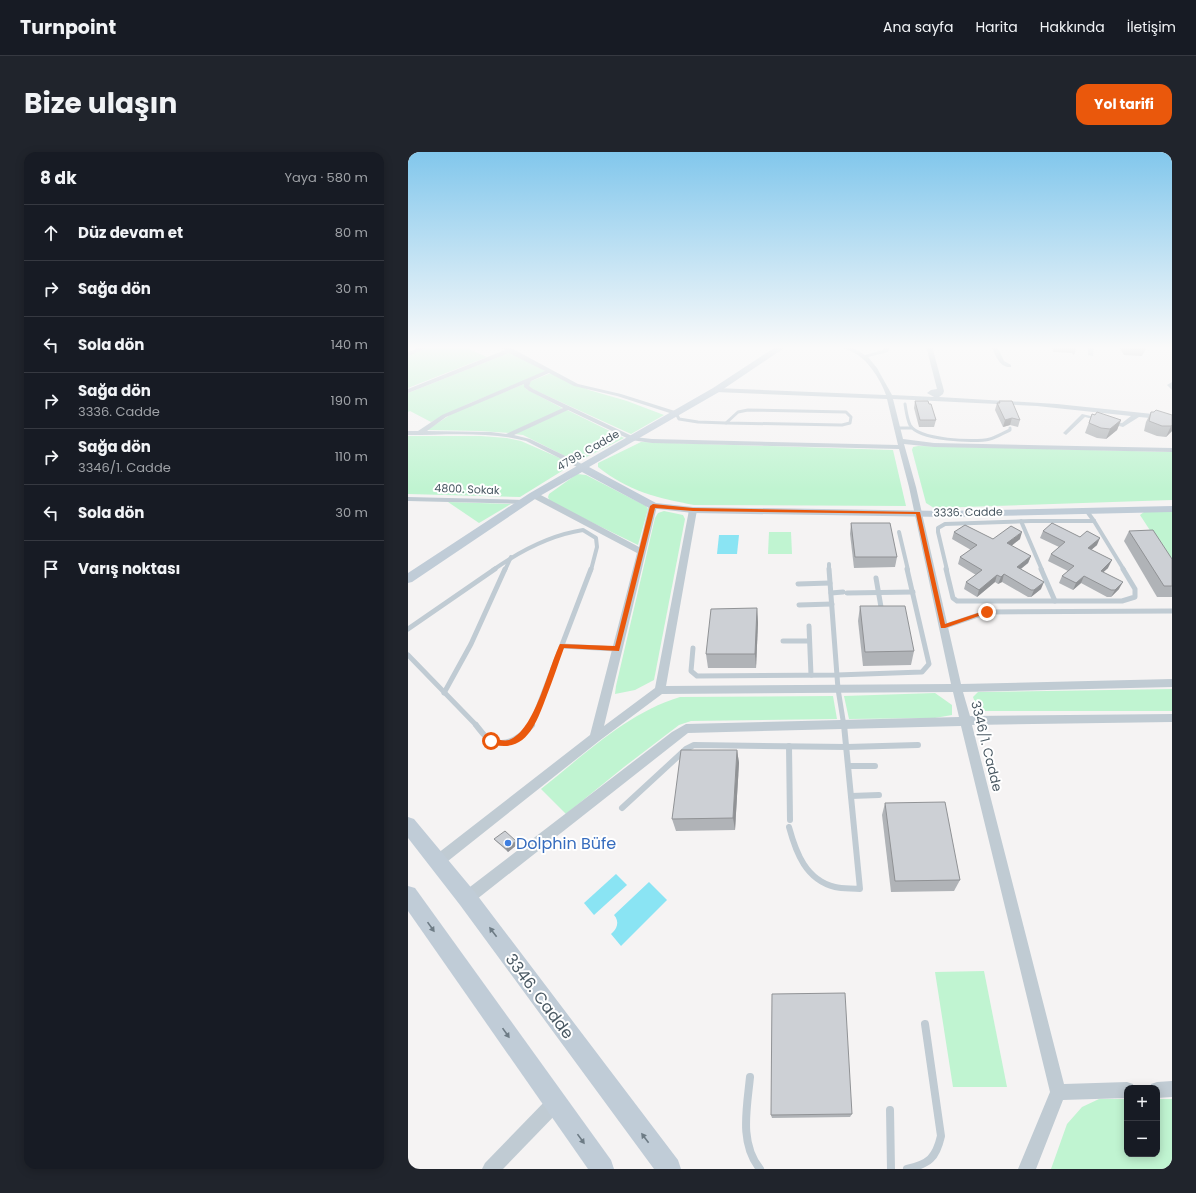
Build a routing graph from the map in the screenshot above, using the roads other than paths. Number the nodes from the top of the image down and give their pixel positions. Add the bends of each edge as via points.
1 (498, 393) edge
2 (539, 393) edge
3 (612, 393) edge
4 (710, 393) edge
5 (802, 393) edge
6 (889, 393) edge
7 (890, 397) junction
8 (905, 404) dead end
9 (568, 408) junction
10 (676, 414) junction
11 (1137, 415) junction
12 (1172, 418) edge
13 (725, 423) junction
14 (896, 428) junction
15 (912, 428) junction
16 (1010, 428) dead end
17 (408, 433) edge
18 (420, 433) junction
19 (1066, 433) dead end
20 (508, 435) junction
21 (633, 439) junction
22 (901, 444) junction
23 (1172, 450) edge
24 (581, 467) junction
25 (534, 495) junction
26 (408, 499) edge
27 (525, 502) junction
28 (653, 506) junction
29 (1172, 509) edge
30 (693, 510) junction
31 (1086, 510) junction
32 (918, 513) junction
33 (1021, 521) junction
34 (1094, 521) junction
35 (899, 532) dead end
36 (642, 552) junction
37 (512, 557) junction
38 (829, 564) dead end
39 (408, 578) edge
40 (876, 578) dead end
41 (830, 583) junction
42 (798, 584) dead end
43 (912, 592) junction
44 (831, 593) junction
45 (878, 593) junction
46 (1055, 601) junction
47 (798, 604) dead end
48 (832, 604) junction
49 (881, 607) edge
50 (1172, 611) edge
51 (809, 626) dead end
52 (943, 627) junction
53 (408, 629) edge
54 (783, 641) dead end
55 (809, 641) junction
56 (562, 646) junction
57 (693, 648) dead end
58 (617, 649) junction
59 (408, 655) edge
60 (811, 675) junction
61 (837, 675) junction
62 (1172, 683) edge
63 (957, 688) junction
64 (838, 689) junction
65 (660, 690) junction
66 (444, 692) junction
67 (1172, 718) edge
68 (966, 721) junction
69 (844, 726) junction
70 (595, 738) junction
71 (918, 745) dead end
72 (789, 746) junction
73 (847, 748) junction
74 (848, 766) junction
75 (875, 766) dead end
76 (879, 795) dead end
77 (851, 796) junction
78 (622, 808) dead end
79 (790, 820) dead end
80 (408, 825) edge
81 (789, 827) dead end
82 (438, 861) junction
83 (408, 895) edge
84 (467, 898) junction
85 (925, 1024) dead end
86 (750, 1076) dead end
87 (1172, 1089) edge
88 (1124, 1090) edge
89 (1160, 1090) edge
90 (1058, 1092) junction
91 (555, 1103) junction
92 (890, 1110) dead end
93 (491, 1169) edge
94 (602, 1169) edge
95 (669, 1169) edge
96 (760, 1169) edge
97 (891, 1169) edge
98 (907, 1169) edge
99 (1027, 1169) edge

1 - 18 street via 444,416
2 - 9 street
3 - 10 street
4 - 10 street, 4799. Cadde
5 - 7 street
6 - 7 street, 3346/1. Cadde
7 - 11 street via 1019,403
7 - 14 street, 3346/1. Cadde
8 - 15 lane
9 - 20 street
9 - 21 street
10 - 13 lane via 679,419 689,421
10 - 21 street, 4799. Cadde
11 - 12 street
11 - 19 street via 1123,425 1084,415
13 - 13 lane via 842,425 850,423 851,417 846,412 748,410 738,412
14 - 15 lane
14 - 22 street, 3346/1. Cadde
15 - 16 lane via 937,437 974,439 989,439
17 - 18 street
18 - 20 street
20 - 24 street via 528,440
21 - 22 street via 652,442
21 - 24 street, 4799. Cadde
22 - 23 street
22 - 32 street, 3346/1. Cadde
24 - 25 street, 4799. Cadde
24 - 28 street, 3336. Cadde
25 - 27 street, 4799. Cadde
25 - 36 street
26 - 27 street, 4800. Sokak
27 - 39 street, 4799. Cadde
28 - 30 street, 3336. Cadde
28 - 36 street
29 - 31 street, 3336. Cadde
30 - 32 street, 3336. Cadde
30 - 65 street
31 - 32 street, 3336. Cadde
31 - 34 lane
32 - 52 street, 3346/1. Cadde
33 - 34 lane
33 - 46 lane
33 - 46 lane via 945,524 938,528 952,598 957,601
34 - 46 lane via 1135,589 1135,596 1122,601
35 - 43 lane
36 - 58 street
37 - 53 lane
37 - 56 lane via 532,546 570,532 582,530 596,538 598,547 588,579
37 - 66 lane via 471,644
38 - 41 lane
40 - 45 lane
41 - 42 lane
41 - 44 lane
43 - 45 lane
43 - 61 lane via 929,664 927,667 918,673
44 - 45 lane
44 - 48 lane
45 - 49 lane
47 - 48 lane
48 - 61 lane
50 - 52 lane via 987,612
51 - 55 lane
52 - 63 street, 3346/1. Cadde
54 - 55 lane
55 - 60 lane
56 - 58 lane
56 - 66 lane via 532,725 522,736 511,742 502,744 491,741
57 - 60 lane via 691,671 697,676
58 - 70 street
59 - 66 lane
60 - 61 lane
61 - 64 lane
62 - 63 street
63 - 64 street
63 - 68 street, 3346/1. Cadde
64 - 65 street
64 - 69 lane
65 - 70 street
67 - 68 street
68 - 69 street
68 - 90 street, 3346/1. Cadde
69 - 73 lane
69 - 84 street via 686,729
70 - 82 street
71 - 73 lane
72 - 73 lane
72 - 78 lane via 694,745 682,752
72 - 79 lane
73 - 74 lane
74 - 75 lane
74 - 77 lane
76 - 77 lane
77 - 81 lane via 860,889 833,887 810,873 794,849
80 - 82 street, 3346. Cadde
82 - 84 street, 3346. Cadde
83 -> 91 street
95 -> 84 street, 3346. Cadde
85 - 98 lane via 941,1136 936,1154 931,1160 924,1165
86 - 96 lane via 746,1135 752,1159
87 - 89 street
88 - 90 street
90 - 99 street
91 - 93 street
91 -> 94 street
92 - 97 lane

